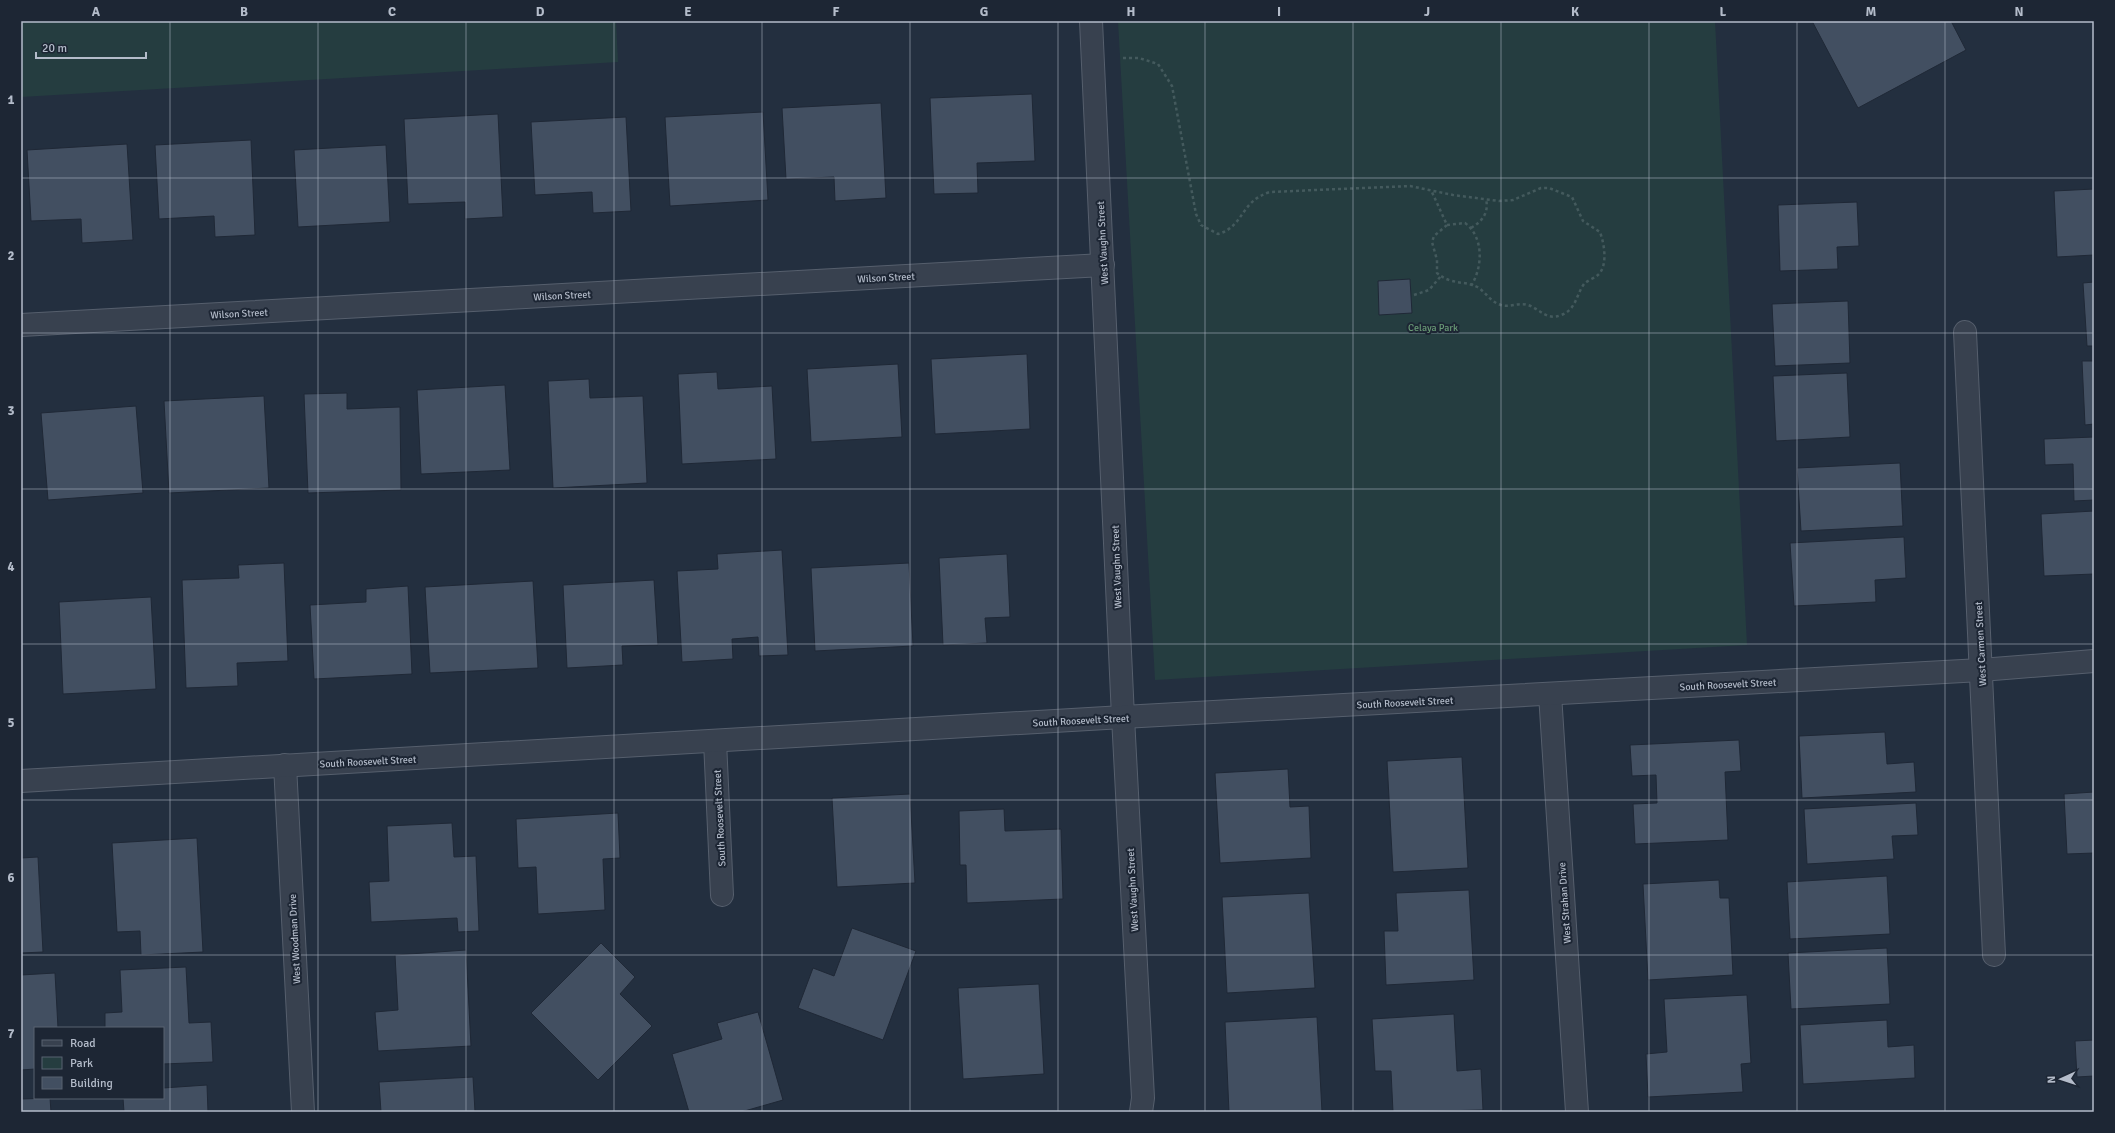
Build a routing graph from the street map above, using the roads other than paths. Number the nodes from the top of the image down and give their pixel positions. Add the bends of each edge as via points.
1 (1091, 21) edge
2 (1103, 265) junction
3 (21, 325) edge
4 (1966, 332) dead end
5 (2094, 661) edge
6 (1981, 670) junction
7 (1550, 694) junction
8 (1122, 717) junction
9 (715, 742) junction
10 (285, 765) junction
11 (21, 781) edge
12 (722, 895) dead end
13 (1994, 955) dead end
14 (303, 1112) edge
15 (1141, 1112) edge
16 (1577, 1112) edge

1 - 2 street, West Vaughn Street
2 - 3 street, Wilson Street
2 - 8 street, West Vaughn Street
4 - 6 street, West Carmen Street
5 - 6 street, South Roosevelt Street
6 - 7 street, South Roosevelt Street
6 - 13 street, West Carmen Street
7 - 8 street, South Roosevelt Street
7 - 16 street, West Strahan Drive
8 - 9 street, South Roosevelt Street
8 - 15 street, West Vaughn Street
9 - 10 street, South Roosevelt Street
9 - 12 street, South Roosevelt Street
10 - 11 street, South Roosevelt Street
10 - 14 street, West Woodman Drive

